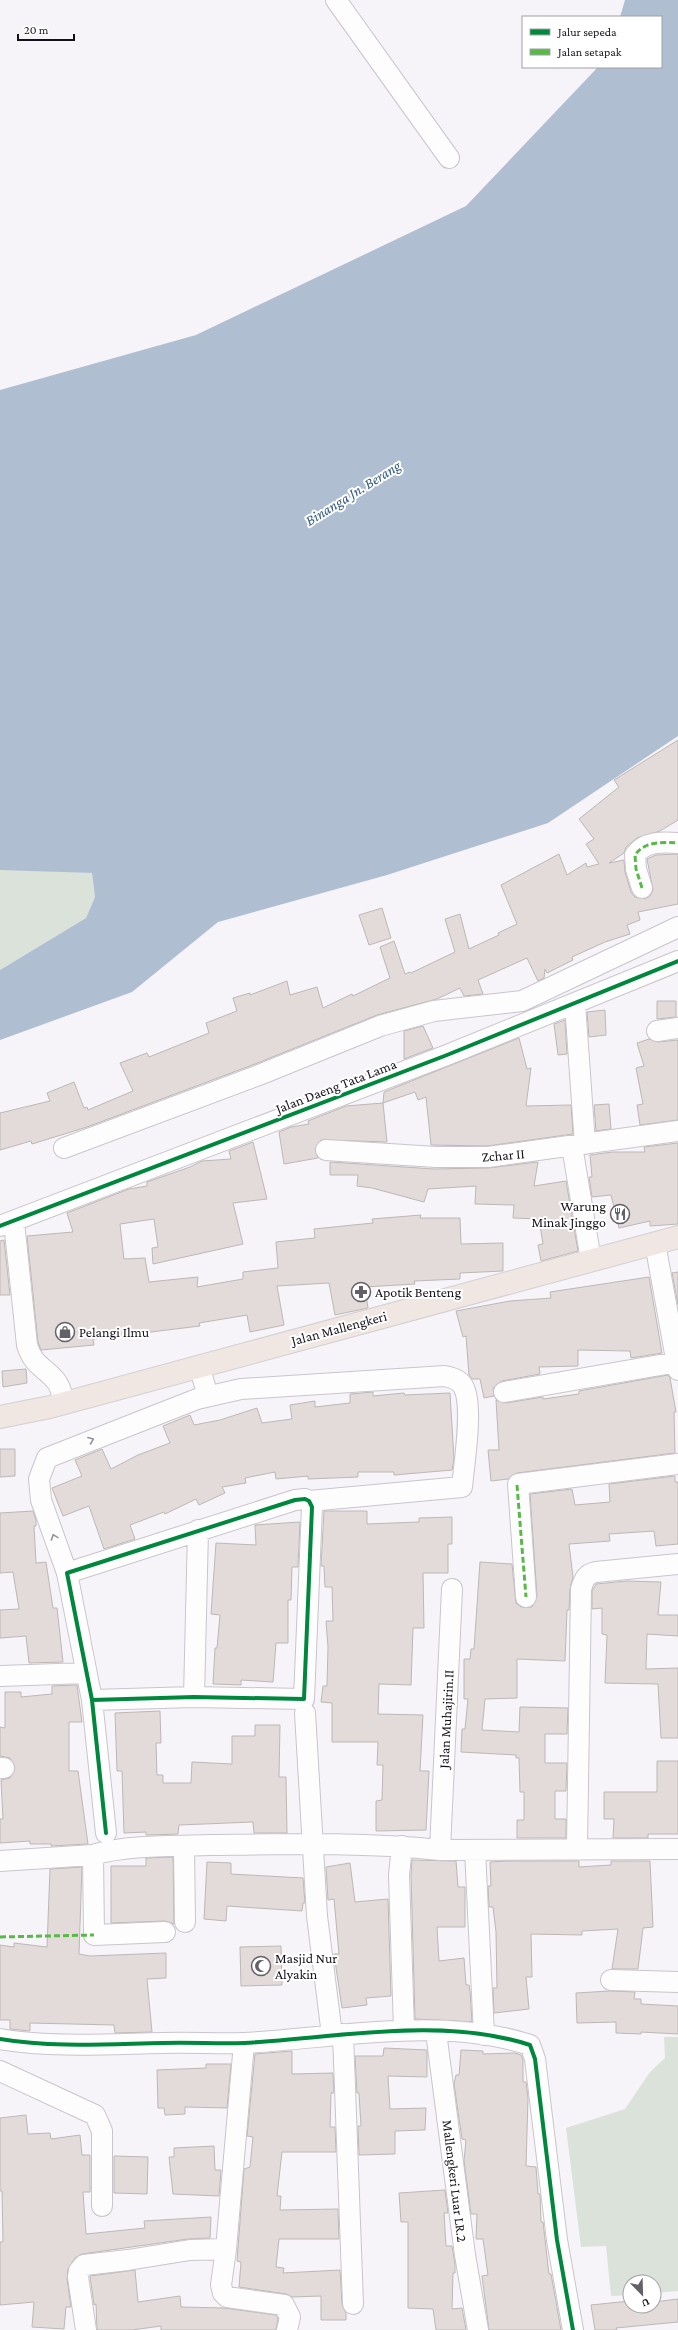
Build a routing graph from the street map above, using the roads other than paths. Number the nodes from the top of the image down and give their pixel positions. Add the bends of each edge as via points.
1 (336, 0) edge
2 (449, 158) dead end
3 (678, 843) edge
4 (642, 888) dead end
5 (678, 927) edge
6 (678, 962) edge
7 (575, 1004) junction
8 (678, 1028) edge
9 (657, 1031) dead end
10 (678, 1131) edge
11 (578, 1145) junction
12 (64, 1148) dead end
13 (326, 1150) dead end
14 (7, 1224) edge
15 (678, 1237) edge
16 (655, 1243) junction
17 (591, 1260) junction
18 (676, 1338) edge
19 (199, 1366) junction
20 (678, 1366) edge
21 (504, 1392) dead end
22 (208, 1396) junction
23 (64, 1402) junction
24 (0, 1417) edge
25 (678, 1464) edge
26 (310, 1501) junction
27 (198, 1530) junction
28 (678, 1564) edge
29 (67, 1573) junction
30 (452, 1589) dead end
31 (526, 1597) dead end
32 (86, 1673) junction
33 (0, 1676) edge
34 (194, 1697) junction
35 (92, 1700) junction
36 (305, 1713) dead end
37 (106, 1833) dead end
38 (314, 1844) junction
39 (184, 1846) junction
40 (402, 1846) junction
41 (576, 1848) junction
42 (678, 1849) edge
43 (440, 1850) junction
44 (475, 1850) junction
45 (93, 1855) junction
46 (0, 1861) edge
47 (185, 1922) dead end
48 (165, 1932) dead end
49 (611, 1980) dead end
50 (678, 1982) edge
51 (404, 2030) junction
52 (436, 2032) junction
53 (337, 2034) junction
54 (484, 2035) junction
55 (0, 2039) edge
56 (244, 2043) junction
57 (0, 2070) edge
58 (102, 2206) dead end
59 (226, 2249) junction
60 (353, 2304) dead end
61 (86, 2330) edge
62 (287, 2330) edge
63 (478, 2330) edge
64 (573, 2330) edge

1 - 2 street
3 - 4 street via 660,842 641,847 635,855
5 - 12 street via 522,1001 434,1011 380,1026 259,1075
6 - 7 street, Jalan Daeng Tata Lama
7 - 11 street
7 - 14 street, Jalan Daeng Tata Lama
8 - 9 street
10 - 11 street, Zchar II
11 - 13 street, Zchar II via 488,1157 436,1157
11 - 17 street
14 - 23 street via 27,1344 31,1356 41,1369 57,1382
15 - 16 main road, Jalan Mallengkeri
16 - 17 main road, Jalan Mallengkeri
16 - 18 street
17 - 19 main road, Jalan Mallengkeri
18 - 20 street
19 - 22 street
19 - 23 main road, Jalan Mallengkeri
20 - 21 street
22 - 26 street via 241,1389 444,1376 456,1379 462,1384 468,1404 462,1487
29 -> 22 street via 41,1500 39,1479 47,1458
23 - 24 main road, Jalan Mallengkeri
25 - 31 street via 518,1484
26 - 27 street via 295,1500
26 - 34 street via 311,1566 304,1699
27 - 29 street
27 - 34 street
28 - 41 street via 596,1572 583,1581
29 - 32 street
30 - 43 street, Jalan Muhajirin.II
32 - 33 street
32 - 35 street
34 - 35 street
35 - 37 street
36 - 38 street
38 - 39 street
38 - 40 street
38 - 53 street via 317,1916
39 - 45 street via 108,1851
39 - 47 street
40 - 43 street
40 - 51 street via 399,1875
41 - 42 street
41 - 44 street
43 - 44 street
44 - 54 street
45 - 46 street
45 - 48 street via 94,1935
49 - 50 street
51 - 52 street
51 - 53 street
52 - 54 street
52 - 63 street, Mallengkeri Luar LR.2 via 465,2255
53 - 56 street
53 - 60 street
54 - 64 street via 512,2039 530,2045 533,2050 557,2240
55 - 56 street via 109,2045
56 - 59 street
57 - 58 street via 95,2116 102,2131
59 - 61 street via 190,2250 84,2265 78,2277
59 - 62 street via 221,2285 223,2293 227,2297 284,2305 290,2316

